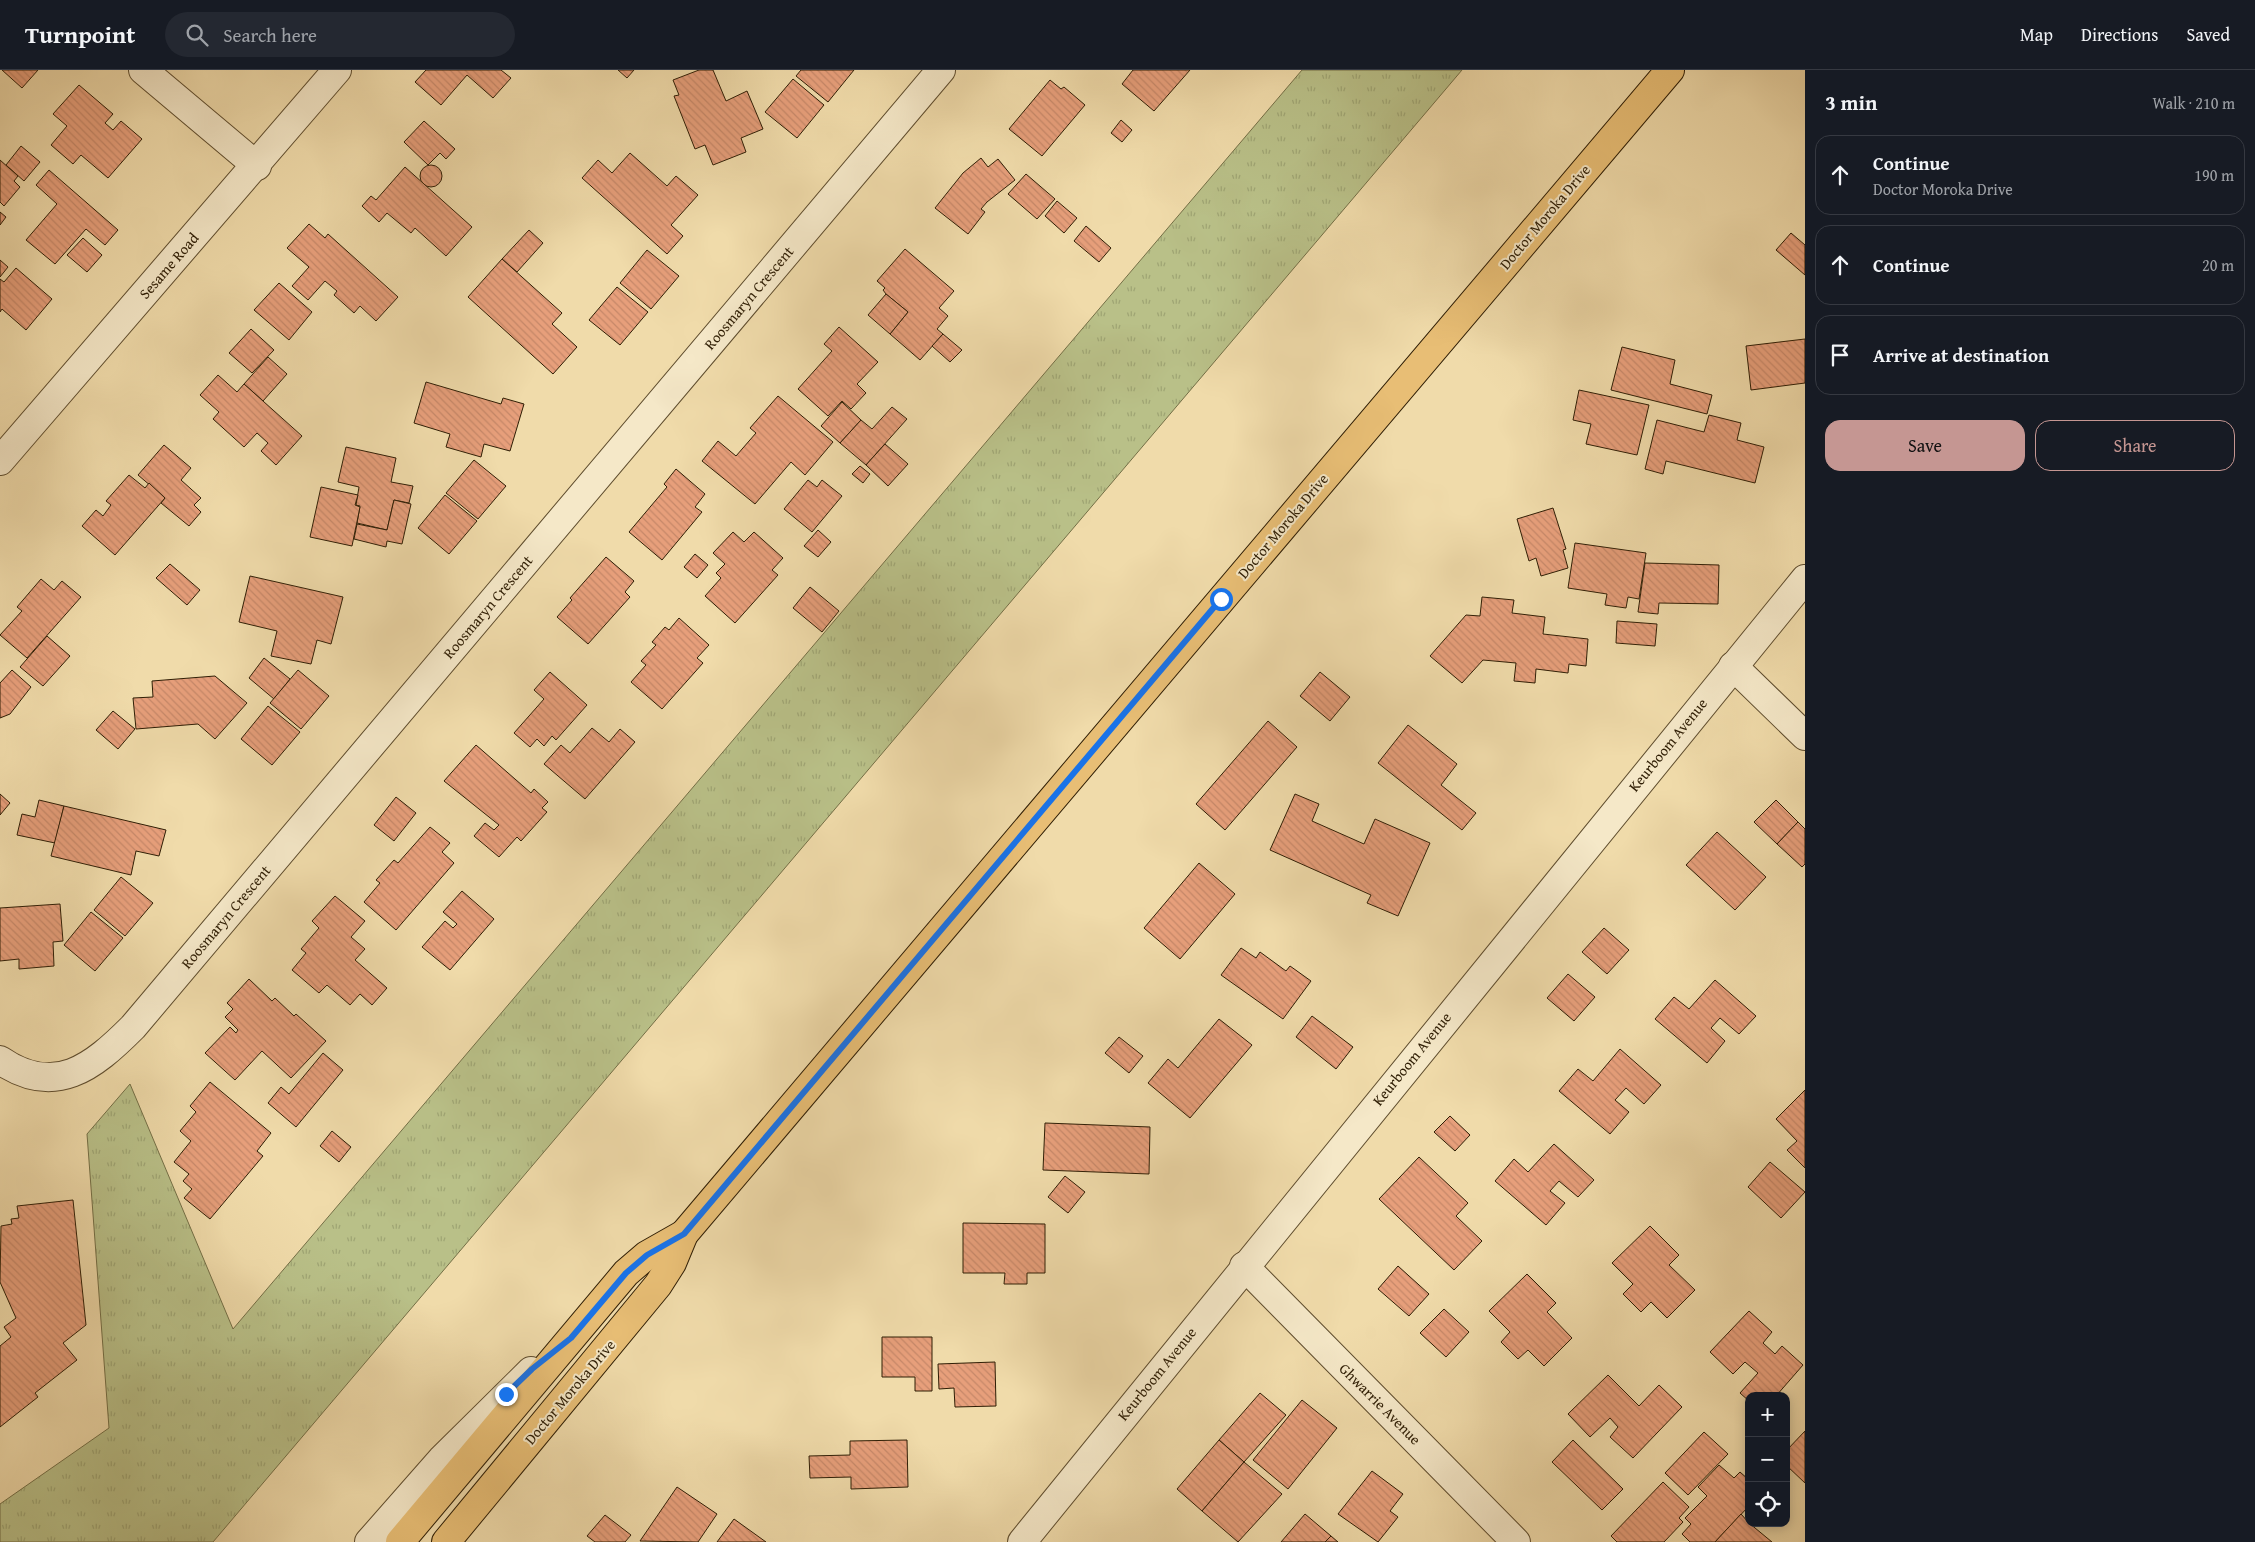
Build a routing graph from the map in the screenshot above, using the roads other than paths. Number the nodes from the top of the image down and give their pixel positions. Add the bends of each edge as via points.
1 (143, 70) edge
2 (337, 70) edge
3 (941, 70) edge
4 (1670, 70) edge
5 (257, 166) junction
6 (4, 448) edge
7 (1805, 578) edge
8 (1733, 666) junction
9 (1805, 736) edge
10 (0, 1060) edge
11 (684, 1234) junction
12 (1244, 1266) junction
13 (571, 1338) junction
14 (369, 1542) edge
15 (400, 1542) edge
16 (446, 1542) edge
17 (1022, 1542) edge
18 (1516, 1542) edge

1 - 5 street
2 - 5 street, Sesame Road
3 - 10 street, Roosmaryn Crescent via 133,1027 103,1056 59,1077 37,1078
4 - 11 main road, Doctor Moroka Drive
5 - 6 street, Sesame Road
7 - 8 street, Keurboom Avenue
8 - 9 street
8 - 12 street, Keurboom Avenue
11 - 13 main road, Doctor Moroka Drive via 647,1255 626,1273
11 - 16 main road, Doctor Moroka Drive via 658,1285
12 - 17 street, Keurboom Avenue
12 - 18 street, Ghwarrie Avenue
13 - 14 street via 532,1369 475,1425
13 - 15 main road, Doctor Moroka Drive

